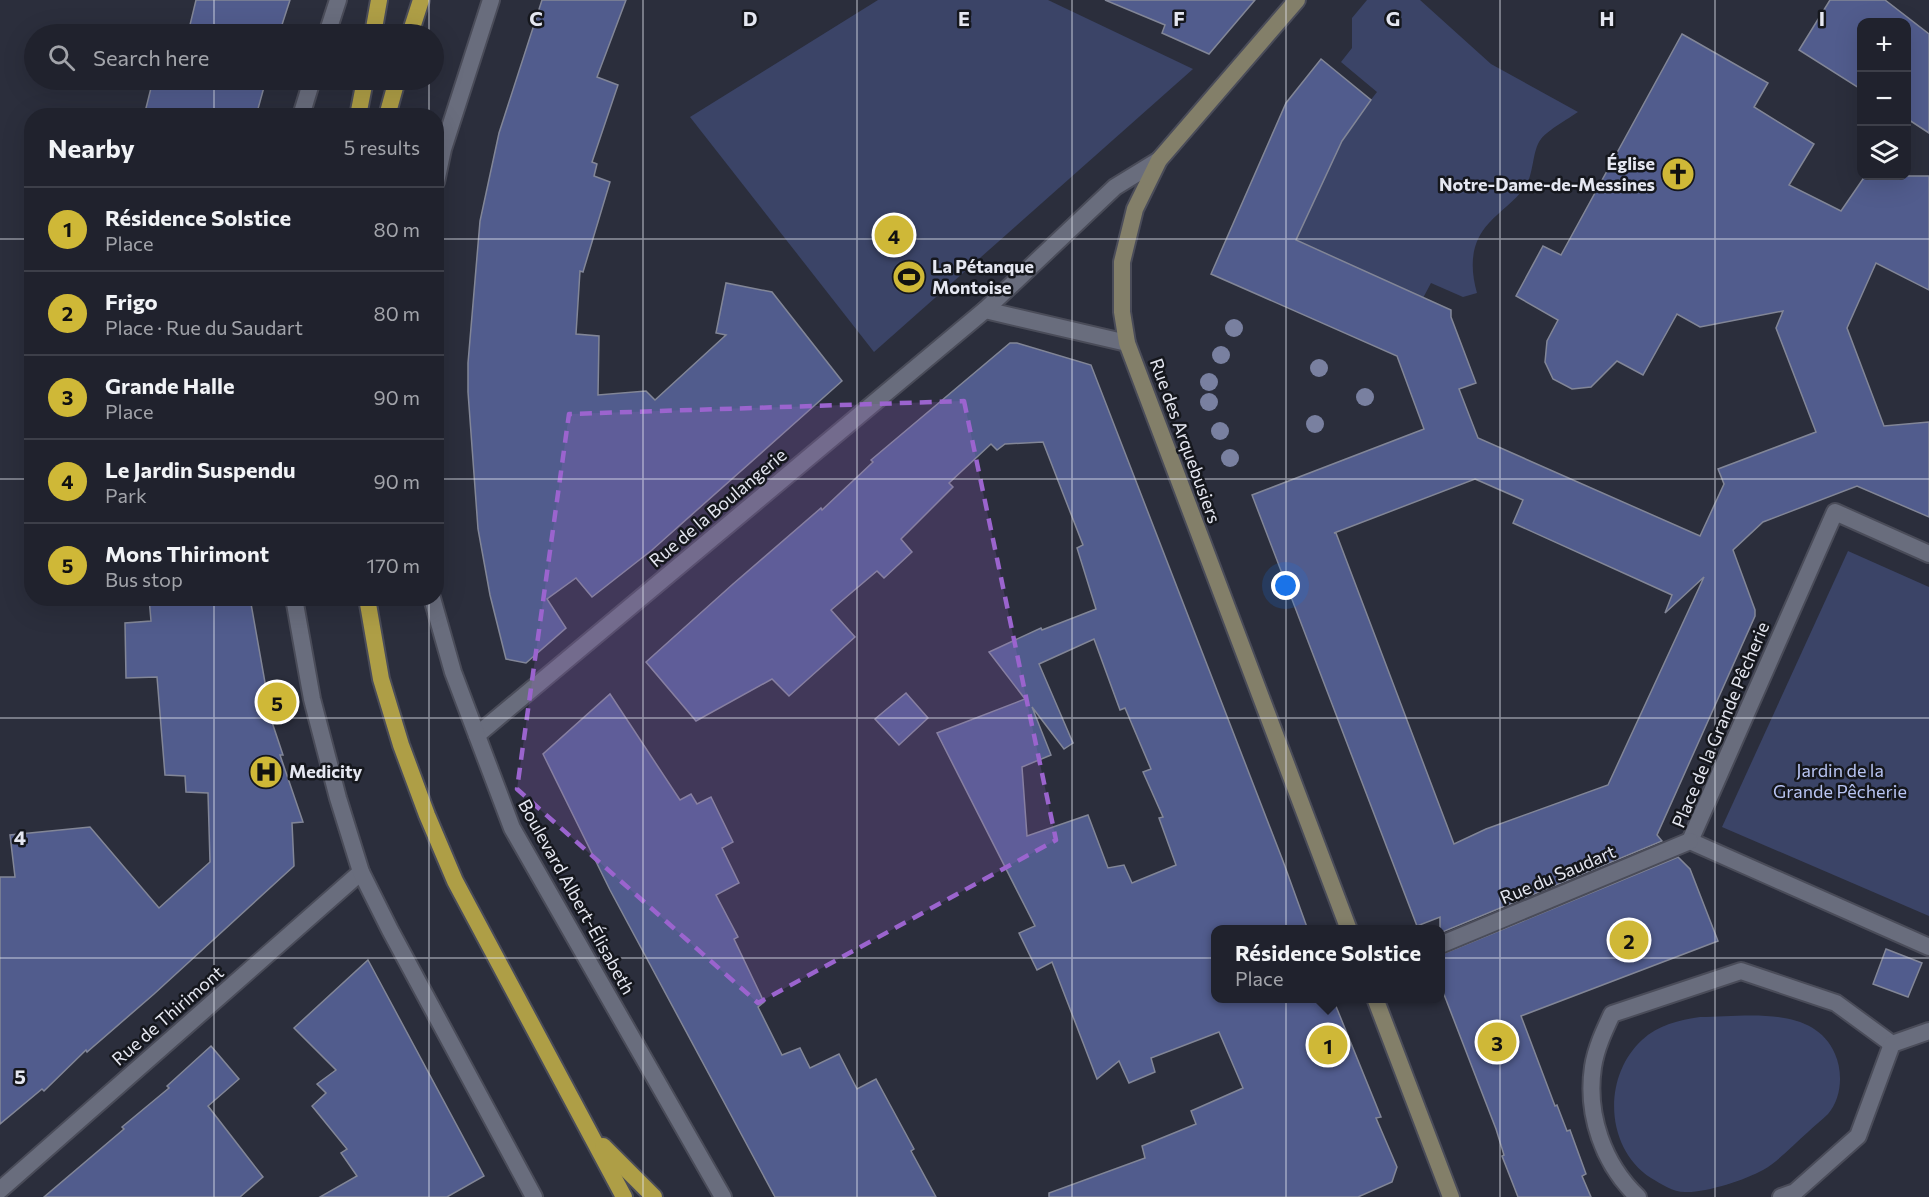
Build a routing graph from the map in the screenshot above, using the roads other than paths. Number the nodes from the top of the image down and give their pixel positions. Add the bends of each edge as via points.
1 (338, 0) edge
2 (379, 0) edge
3 (421, 0) edge
4 (491, 0) edge
5 (1297, 0) edge
6 (330, 24) edge
7 (375, 24) edge
8 (413, 24) edge
9 (309, 90) edge
10 (363, 90) edge
11 (394, 90) edge
12 (303, 108) edge
13 (360, 108) edge
14 (389, 108) edge
15 (444, 146) edge
16 (1159, 160) junction
17 (985, 310) junction
18 (1127, 343) junction
19 (1929, 554) edge
20 (295, 606) edge
21 (362, 606) edge
22 (368, 606) edge
23 (434, 606) edge
24 (381, 679) junction
25 (477, 735) junction
26 (1690, 841) junction
27 (361, 872) junction
28 (1347, 925) edge
29 (1445, 943) edge
30 (1929, 947) edge
31 (1377, 1003) edge
32 (1929, 1030) edge
33 (1892, 1044) junction
34 (591, 1135) junction
35 (0, 1190) edge
36 (534, 1197) edge
37 (615, 1197) edge
38 (624, 1197) edge
39 (654, 1197) edge
40 (723, 1197) edge
41 (1451, 1197) edge
42 (1638, 1197) edge
43 (1781, 1197) edge

1 - 6 street
2 - 7 highway
3 - 8 highway
4 - 15 street
5 - 16 main road, Rue des Arquebusiers
9 - 12 street
10 - 13 highway
11 - 14 highway
16 - 17 street, Rue de la Boulangerie via 1115,188
16 - 18 main road, Rue des Arquebusiers via 1135,210 1122,262 1122,312
17 - 18 street
17 - 25 street, Rue de la Boulangerie
18 - 28 main road, Rue des Arquebusiers
19 - 26 street, Place de la Grande Pêcherie via 1835,512
20 - 27 street via 312,699
21 - 24 highway
22 - 24 highway
23 - 25 street, Boulevard Albert-Élisabeth
24 - 34 highway via 401,745 455,882
25 - 40 street, Boulevard Albert-Élisabeth via 512,828
26 - 29 street, Rue du Saudart
26 - 30 street, Place de la Grande Pêcherie
27 - 35 street, Rue de Thirimont
27 - 36 street
31 - 41 main road
32 - 33 street
33 - 42 street via 1836,1003 1741,971 1612,1014 1593,1066 1595,1121 1616,1172
33 - 43 street via 1858,1136 1795,1192
34 - 37 highway
34 - 38 highway
34 - 39 highway

